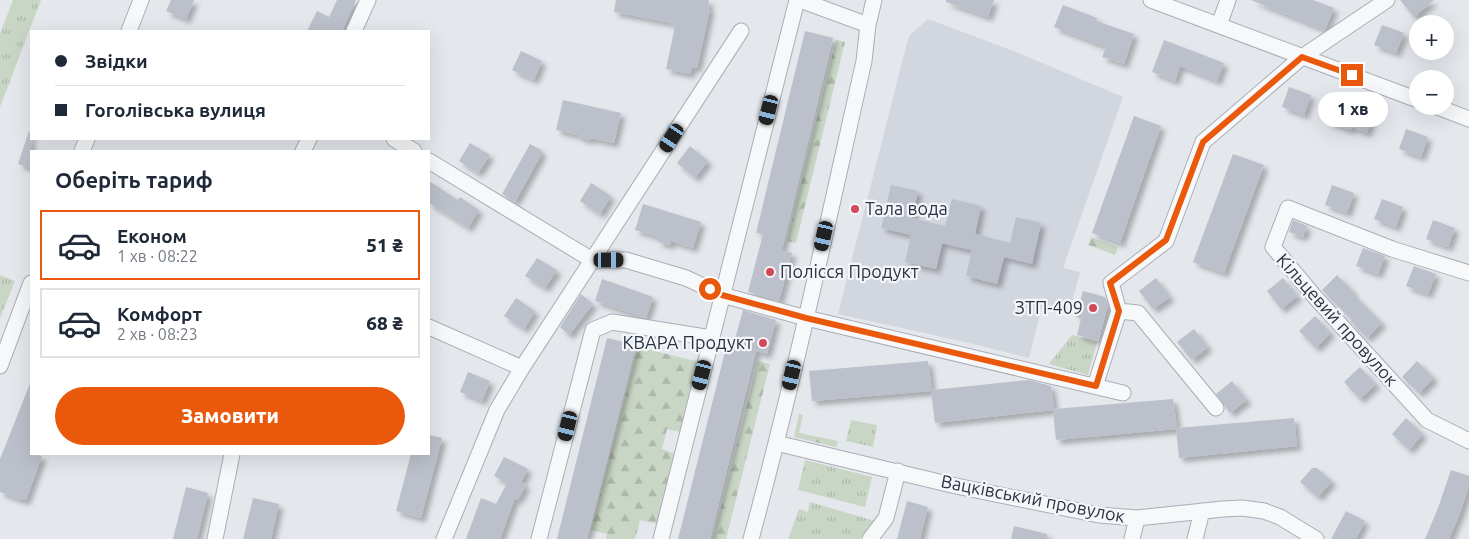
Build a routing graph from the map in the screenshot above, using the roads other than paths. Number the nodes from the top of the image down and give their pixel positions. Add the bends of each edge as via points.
1 (141, 0) edge
2 (368, 0) edge
3 (799, 0) edge
4 (874, 0) edge
5 (1151, 0) edge
6 (1228, 0) edge
7 (1387, 0) edge
8 (868, 25) junction
9 (1219, 25) junction
10 (129, 30) edge
11 (354, 30) edge
12 (741, 31) dead end
13 (1302, 57) junction
14 (1409, 97) edge
15 (1454, 113) edge
16 (1469, 119) edge
17 (396, 140) edge
18 (412, 150) edge
19 (430, 162) edge
20 (592, 260) junction
21 (1469, 273) edge
22 (30, 286) edge
23 (722, 295) junction
24 (1119, 311) junction
25 (806, 318) junction
26 (430, 327) edge
27 (711, 338) junction
28 (0, 366) edge
29 (522, 368) junction
30 (1096, 386) junction
31 (1123, 393) dead end
32 (1216, 408) dead end
33 (1469, 441) edge
34 (776, 443) junction
35 (232, 455) edge
36 (898, 471) junction
37 (1202, 511) junction
38 (1137, 518) junction
39 (1299, 534) edge
40 (215, 539) edge
41 (444, 539) edge
42 (539, 539) edge
43 (661, 539) edge
44 (751, 539) edge
45 (870, 539) edge
46 (1132, 539) edge
47 (1195, 539) edge
48 (1316, 539) edge

1 - 10 street
2 - 11 street
3 - 8 street
3 - 23 street
4 - 8 street
5 - 9 street
6 - 9 street
7 - 13 street
8 - 25 street via 864,61
9 - 13 street
12 - 20 street
13 - 14 street
13 - 24 street via 1203,142 1166,240 1110,283
15 - 16 street
17 - 18 street
19 - 20 street
20 - 23 street via 626,260 686,278
20 - 29 street
21 - 33 street, Кільцевий провулок via 1392,249 1288,208 1273,247 1427,420
22 - 28 street
23 - 25 street
23 - 27 street
24 - 30 street
24 - 32 street via 1138,313
25 - 30 street
25 - 34 street
26 - 29 street
27 - 42 street via 612,322 593,330
27 - 43 street
29 - 41 street via 498,410
30 - 31 street
34 - 36 street, Вацківський провулок
34 - 44 street
35 - 40 street
36 - 38 street, Вацківський провулок via 1099,515
36 - 45 street via 886,518
37 - 38 street, Вацківський провулок
37 - 39 street, Вацківський провулок via 1242,508 1264,511 1280,516
37 - 47 street
38 - 46 street
39 - 48 street, Вацківський провулок

